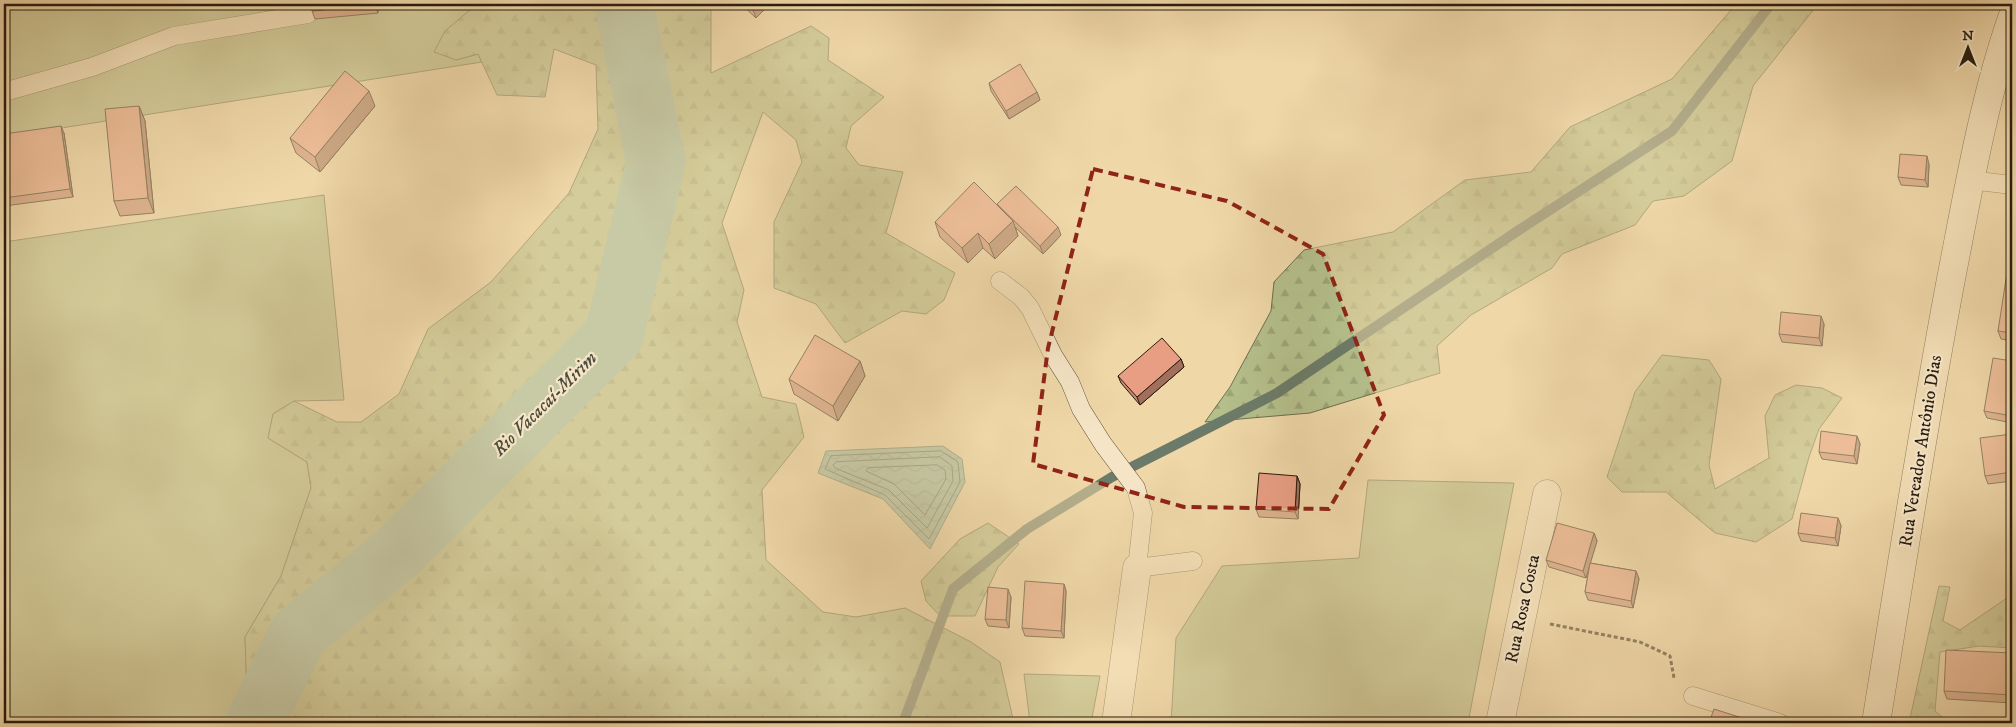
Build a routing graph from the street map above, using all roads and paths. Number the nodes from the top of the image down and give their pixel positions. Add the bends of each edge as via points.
1 (308, 14) dead end
2 (2012, 18) edge
3 (4, 92) edge
4 (1970, 180) junction
5 (2012, 185) edge
6 (1000, 281) dead end
7 (1547, 494) dead end
8 (1193, 561) dead end
9 (1137, 568) junction
10 (1521, 619) junction
11 (1693, 696) joint
12 (1116, 723) edge
13 (1500, 723) edge
14 (1780, 723) edge
15 (1876, 723) edge

1 - 3 lane via 174,36 92,67
2 - 4 street, Rua Vereador Antônio Dias
4 - 5 lane
4 - 15 street, Rua Vereador Antônio Dias via 1936,358
6 - 9 lane via 1030,308 1081,409 1136,488 1143,513
7 - 10 street, Rua Rosa Costa
8 - 9 lane
9 - 12 street
10 - 11 path via 1640,642 1670,656 1676,684
10 - 13 street, Rua Rosa Costa
11 - 14 lane

